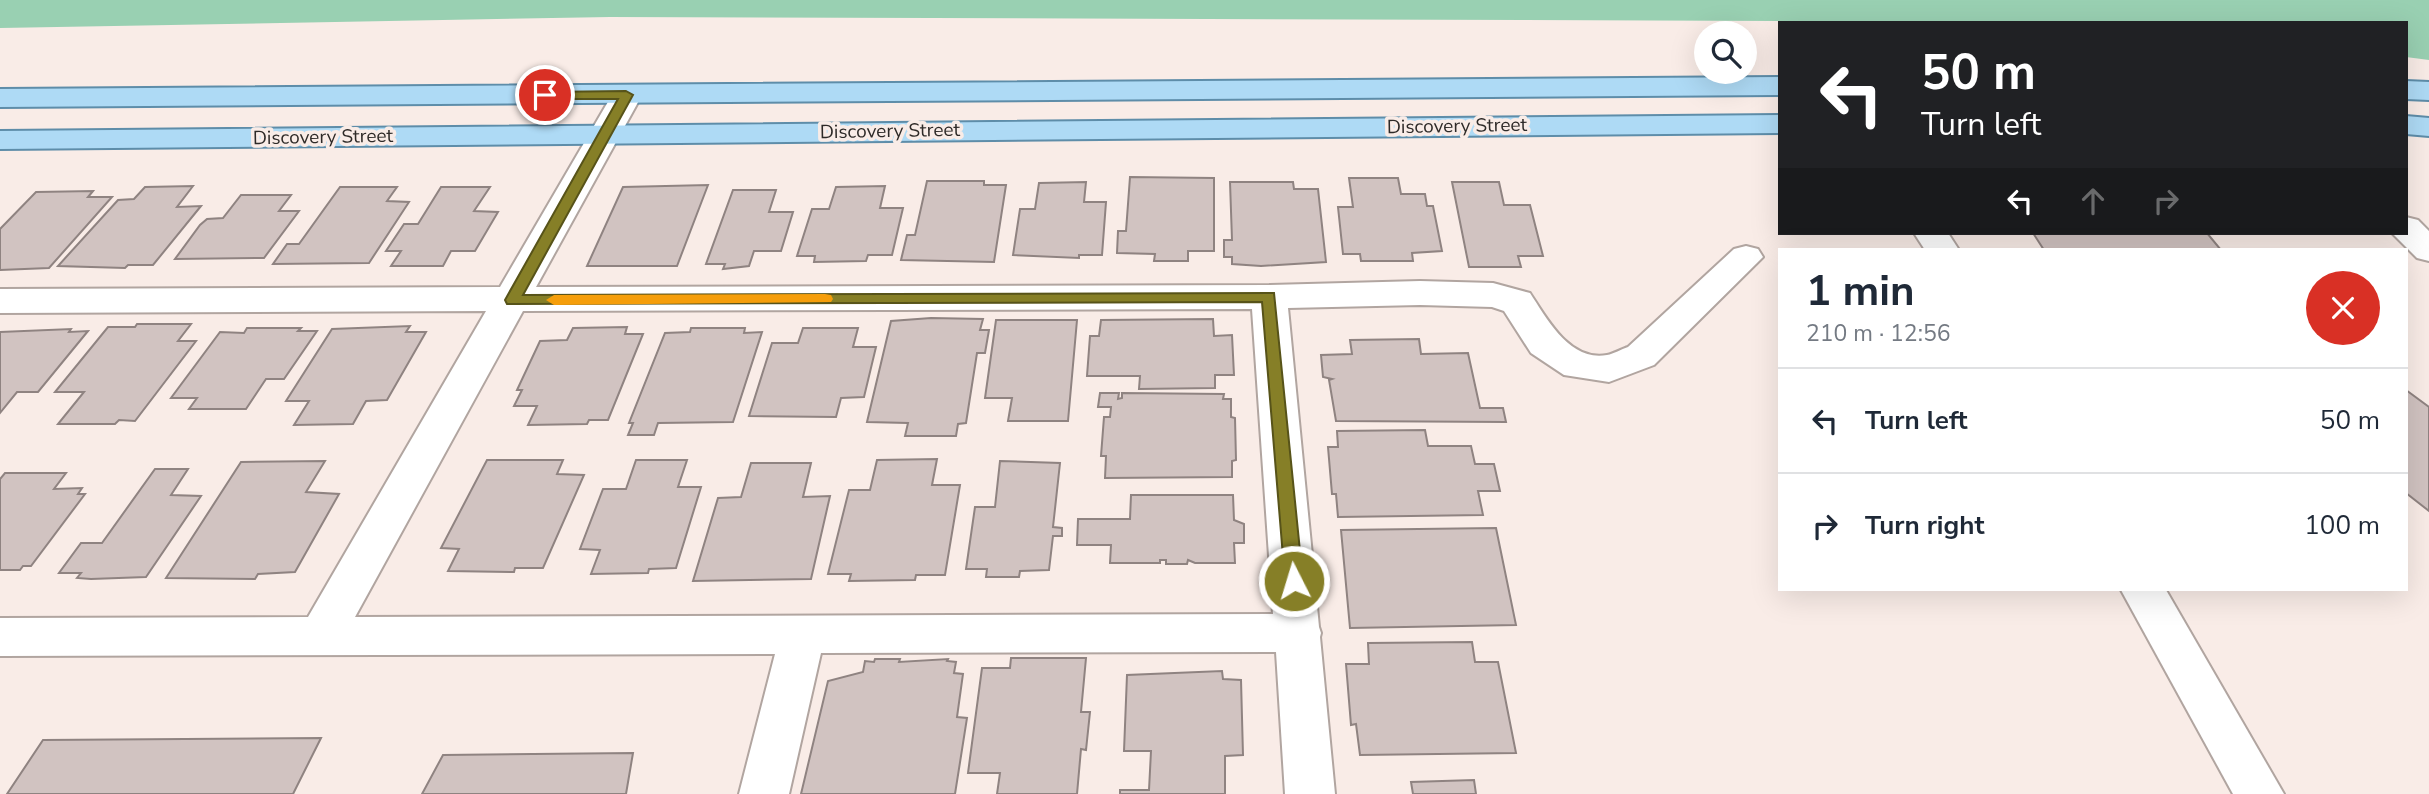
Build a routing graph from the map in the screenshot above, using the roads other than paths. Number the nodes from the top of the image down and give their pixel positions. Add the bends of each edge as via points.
1 (1778, 86) edge
2 (2408, 90) edge
3 (2429, 91) edge
4 (626, 95) junction
5 (0, 98) edge
6 (1778, 124) edge
7 (2408, 125) edge
8 (2429, 127) edge
9 (603, 134) junction
10 (0, 140) edge
11 (2408, 230) edge
12 (2429, 250) edge
13 (1746, 257) dead end
14 (1269, 297) junction
15 (512, 300) junction
16 (0, 302) edge
17 (2144, 591) edge
18 (1299, 633) junction
19 (803, 634) junction
20 (321, 636) junction
21 (0, 637) edge
22 (764, 794) edge
23 (1310, 794) edge
24 (2259, 794) edge

1 - 4 main road, Discovery Street
2 - 3 main road
4 - 5 main road, Discovery Street
4 - 9 street
6 - 9 main road, Discovery Street
7 - 8 main road
9 - 10 main road, Discovery Street
9 - 15 street
11 - 12 street
13 - 14 street via 1641,356 1609,369 1577,366 1544,344 1517,302 1493,295
14 - 15 street
14 - 18 street
15 - 16 street
15 - 20 street
17 - 24 street
18 - 19 street
18 - 23 street
19 - 20 street
19 - 22 street
20 - 21 street

